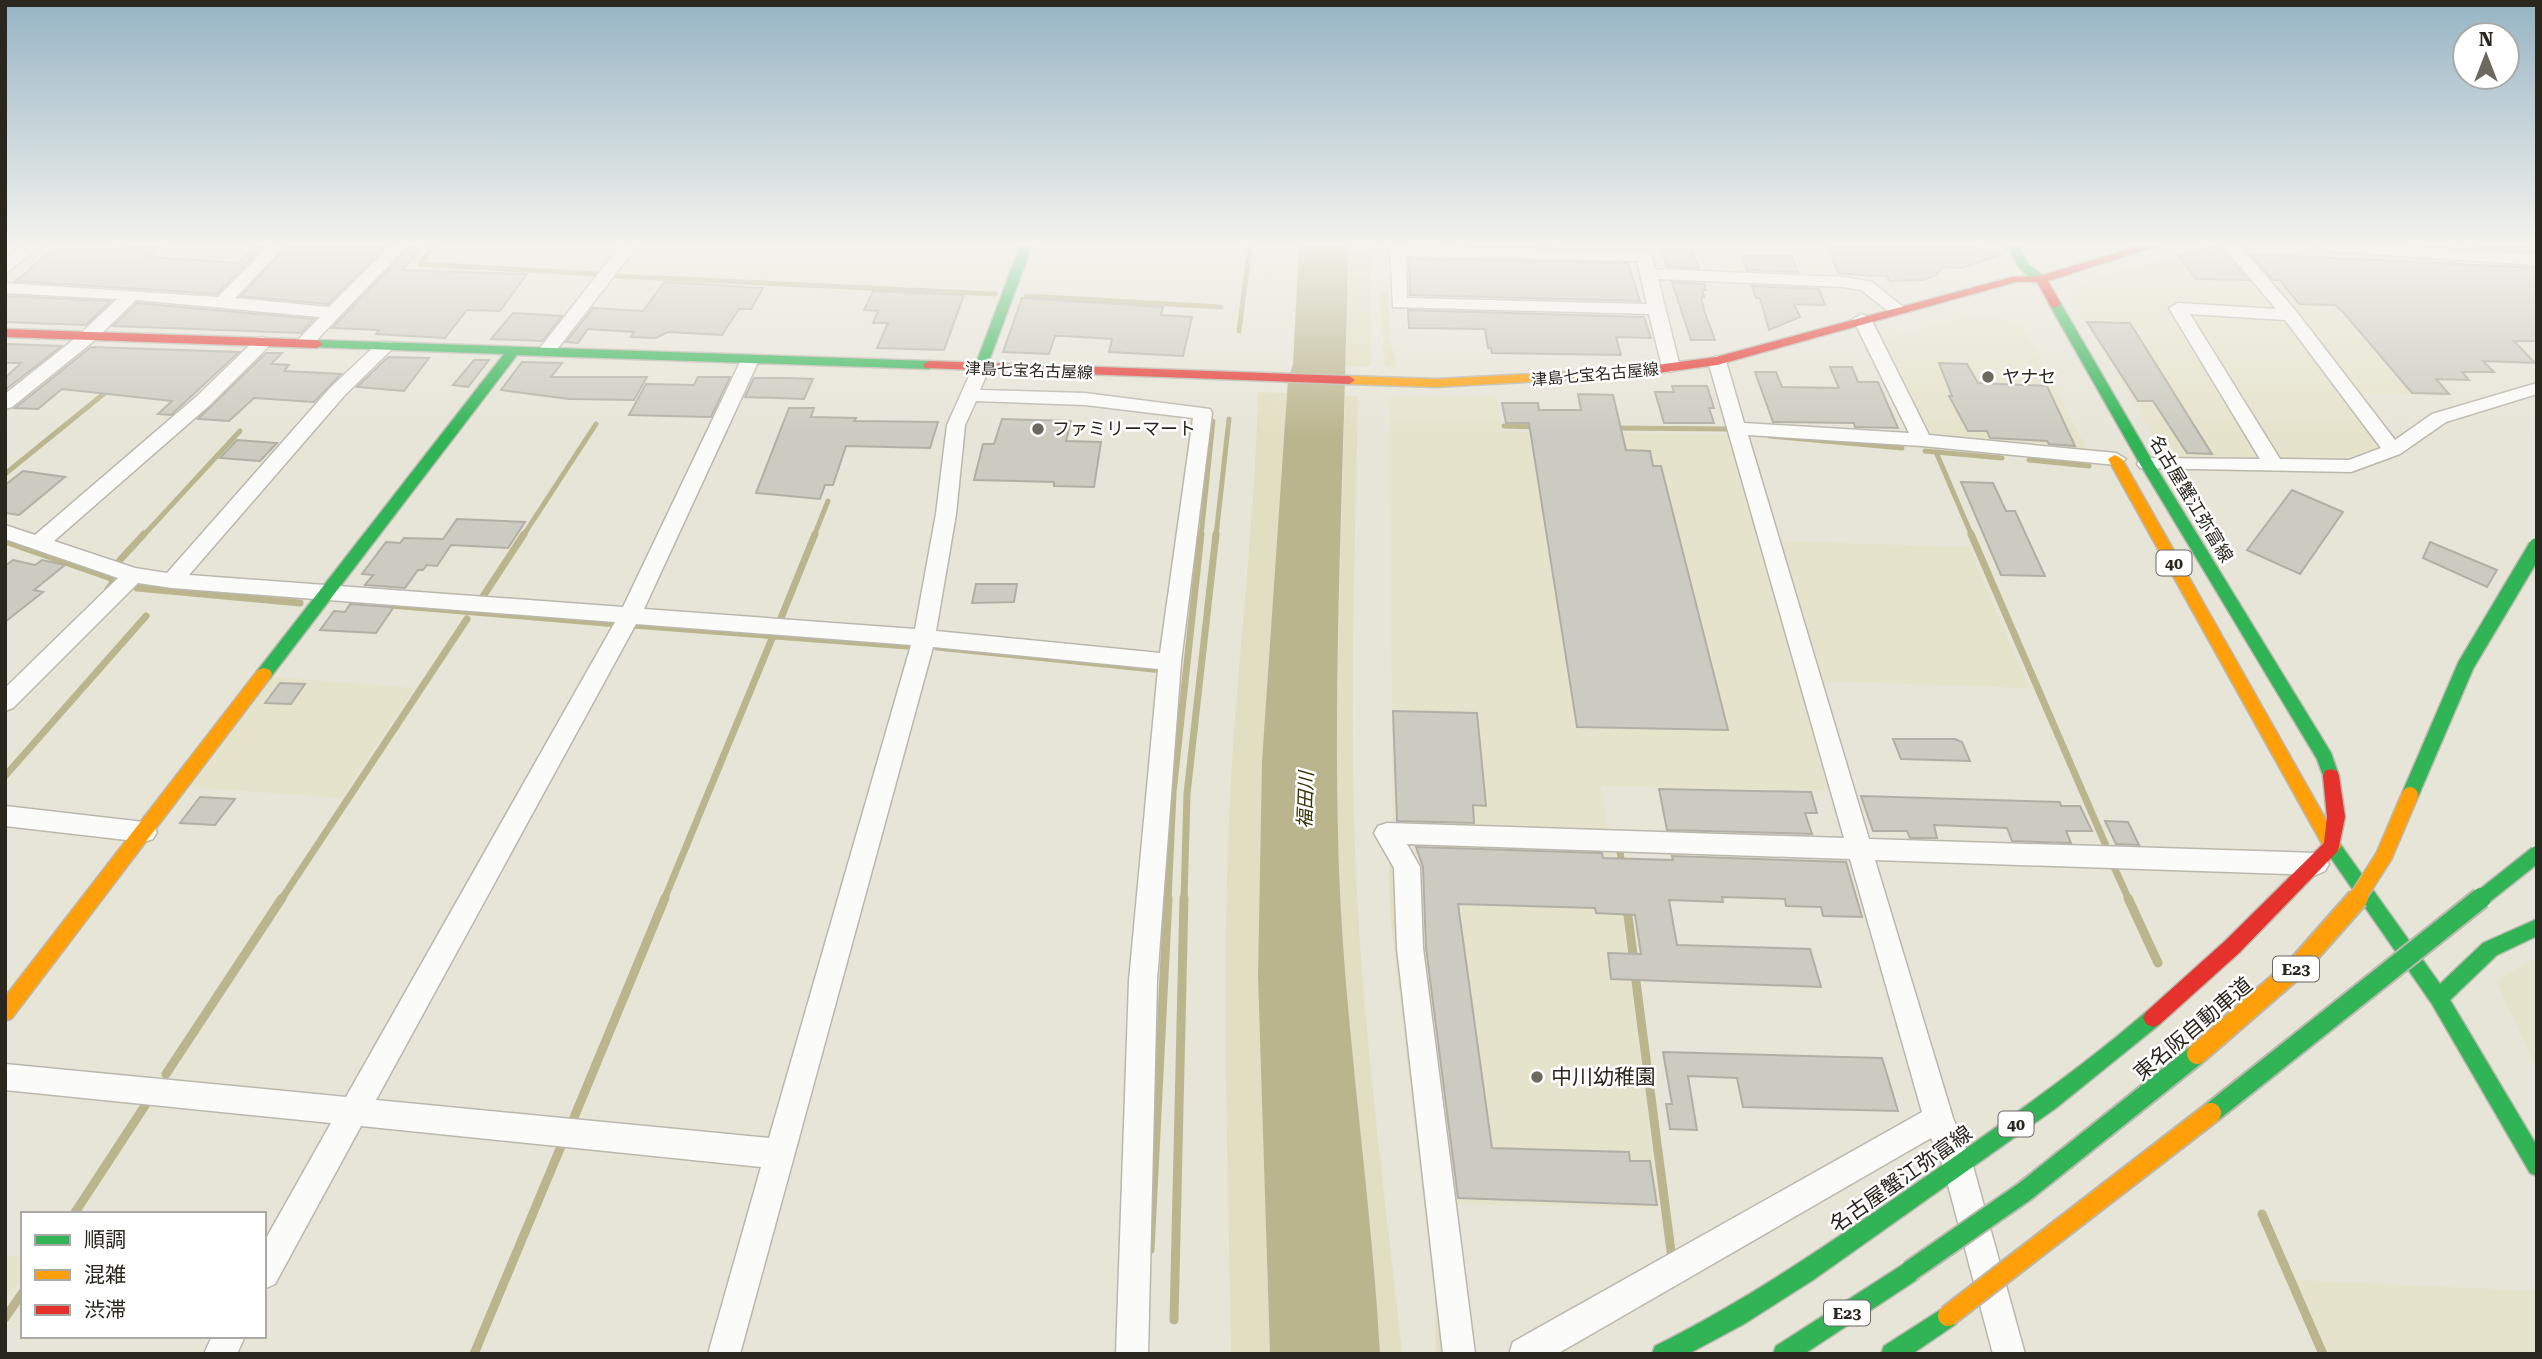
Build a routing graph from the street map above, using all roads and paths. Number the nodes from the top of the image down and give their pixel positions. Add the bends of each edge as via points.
1 (115, 309) edge
2 (298, 309) edge
3 (337, 309) edge
4 (579, 309) edge
5 (1002, 309) edge
6 (1657, 309) edge
7 (2058, 309) edge
8 (2179, 309) edge
9 (2201, 309) edge
10 (2285, 309) edge
11 (1898, 310) edge
12 (334, 313) junction
13 (2290, 315) junction
14 (1862, 319) junction
15 (5, 333) edge
16 (88, 335) junction
17 (263, 342) junction
18 (304, 343) junction
19 (385, 346) junction
20 (513, 351) junction
21 (546, 352) junction
22 (750, 360) junction
23 (1717, 361) junction
24 (1671, 367) junction
25 (980, 369) junction
26 (2537, 388) edge
27 (969, 395) junction
28 (5, 403) edge
29 (1737, 428) junction
30 (2103, 436) dead end
31 (1922, 440) junction
32 (2393, 450) junction
33 (2116, 459) junction
34 (2147, 464) junction
35 (2275, 467) junction
36 (5, 532) edge
37 (39, 543) junction
38 (2537, 547) edge
39 (133, 575) junction
40 (172, 581) junction
41 (326, 593) junction
42 (630, 615) junction
43 (924, 638) junction
44 (1170, 662) junction
45 (5, 702) edge
46 (5, 816) edge
47 (144, 832) junction
48 (1860, 849) junction
49 (2537, 854) edge
50 (2324, 855) junction
51 (2537, 927) edge
52 (2439, 998) junction
53 (5, 1012) edge
54 (5, 1077) edge
55 (354, 1110) junction
56 (1938, 1118) junction
57 (780, 1154) junction
58 (1958, 1166) junction
59 (2537, 1166) edge
60 (266, 1269) edge
61 (228, 1338) edge
62 (220, 1354) edge
63 (724, 1354) edge
64 (1132, 1354) edge
65 (1459, 1354) edge
66 (1525, 1354) edge
67 (1663, 1354) edge
68 (1784, 1354) edge
69 (1892, 1354) edge
70 (2009, 1354) edge

1 - 16 street
2 - 12 street
3 - 12 street
4 - 21 street
5 - 25 main road
6 - 24 street
7 - 34 main road, 名古屋蟹江弥富線 / 40
8 - 35 street
9 - 13 street
10 - 13 street
11 - 14 main road, 津島七宝名古屋線
12 - 18 street
13 - 32 street
14 - 23 main road, 津島七宝名古屋線
14 - 31 street
15 - 16 main road, 津島七宝名古屋線
16 - 17 main road, 津島七宝名古屋線
16 - 28 street
17 - 18 main road, 津島七宝名古屋線
17 - 37 street via 204,400
18 - 19 main road, 津島七宝名古屋線
19 - 20 main road, 津島七宝名古屋線
19 - 40 street via 337,392
20 - 21 main road, 津島七宝名古屋線
20 - 41 main road
21 - 22 main road, 津島七宝名古屋線
22 - 25 main road, 津島七宝名古屋線
22 - 42 street
23 - 24 main road, 津島七宝名古屋線
23 - 29 street
24 - 25 main road, 津島七宝名古屋線 via 1527,381 1354,381
25 - 27 street
26 - 32 street via 2440,418
27 - 43 street via 956,425
27 - 44 street via 1085,399 1203,413
29 - 31 street
29 - 48 street
30 - 33 main road, 40
31 - 33 street
32 - 35 street via 2351,466
33 - 50 main road, 40
34 - 35 street
34 - 50 main road, 名古屋蟹江弥富線 / 40 via 2325,758 2334,783 2336,817
36 - 37 street
37 - 39 street
38 - 68 main road, 東名阪自動車道 / E23, bridge via 2466,665 2380,864 2341,921 2287,978 2119,1119 2035,1184
39 - 40 street
39 - 45 street
40 - 41 street
41 - 42 street
41 - 47 main road
42 - 43 street
42 - 55 street
43 - 44 street
43 - 57 street
44 - 64 street via 1143,981
46 - 47 street
47 - 53 main road
48 - 50 street
48 - 56 street
48 - 65 street via 1387,833 1406,867 1410,948
49 - 69 main road, bridge via 2450,919 2063,1234
50 - 52 main road
50 - 58 main road, 名古屋蟹江弥富線 / 40 via 2232,947 2109,1057
51 - 52 main road via 2490,949
52 - 59 main road
54 - 55 street
55 - 57 street
55 - 60 street
56 - 58 street
56 - 66 street
57 - 63 street
58 - 67 main road, 名古屋蟹江弥富線 / 40 via 1715,1330
58 - 70 street
61 - 62 street

